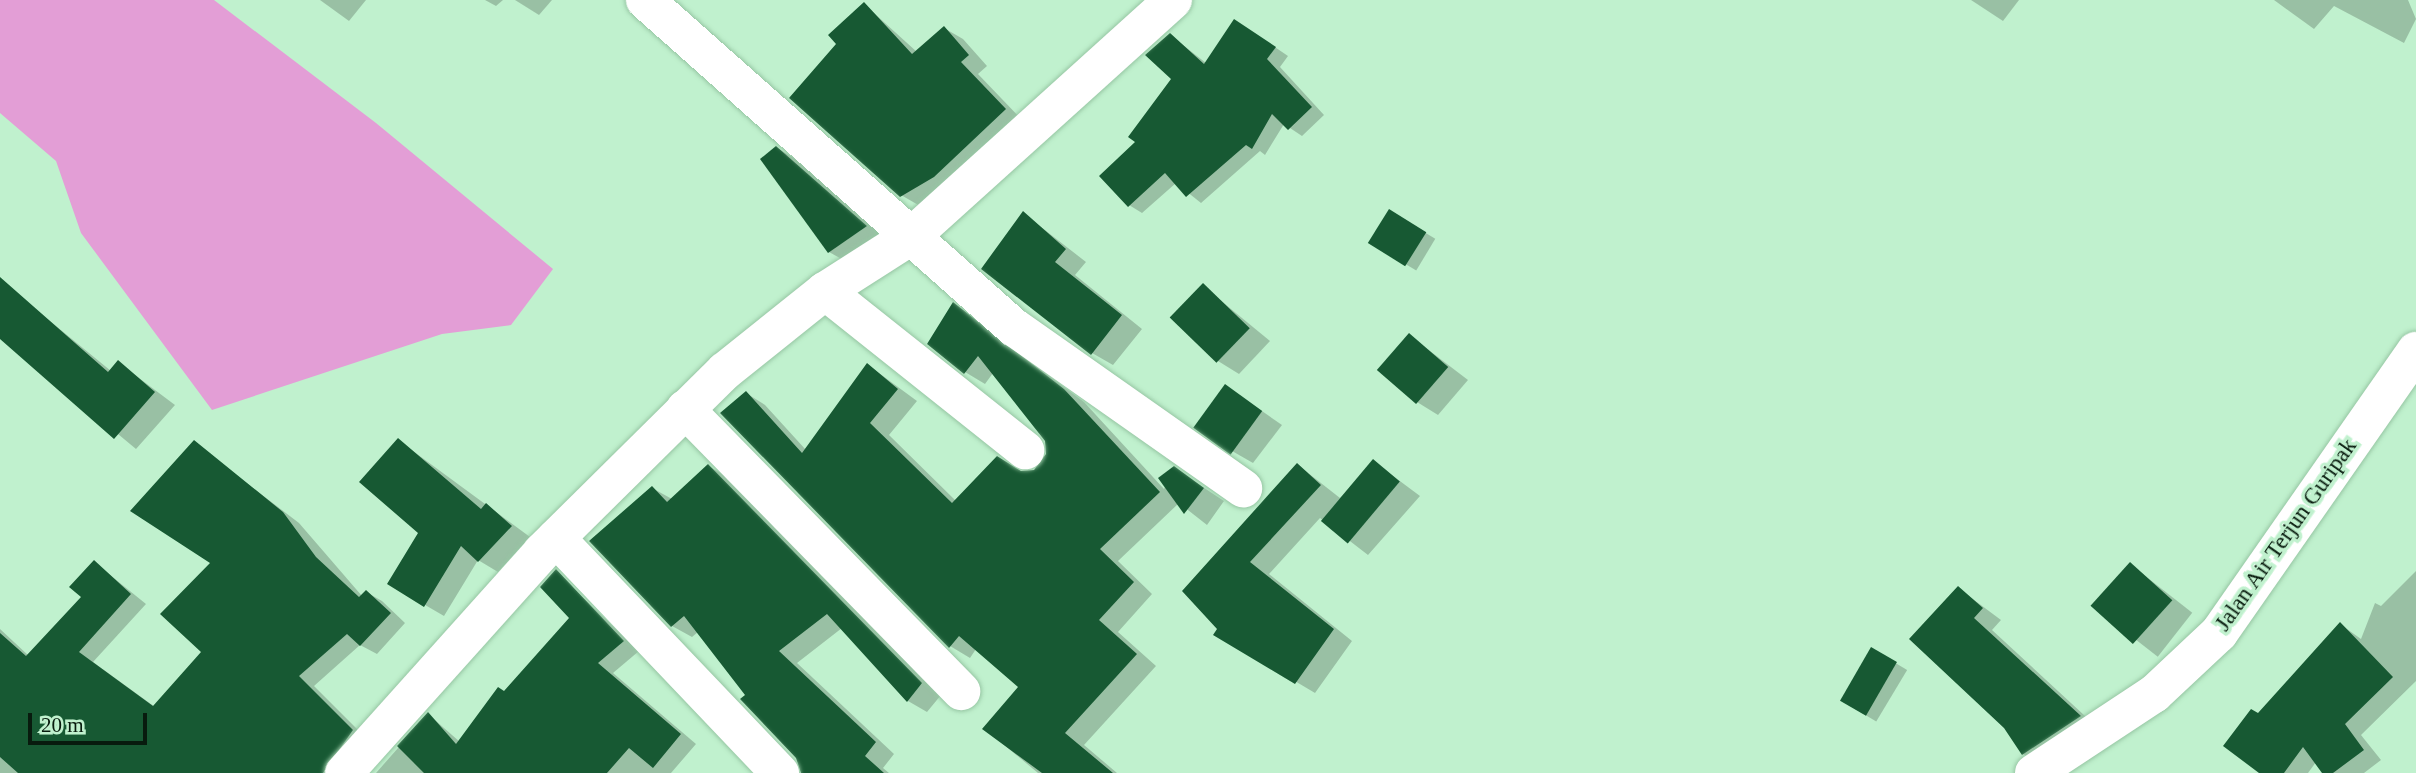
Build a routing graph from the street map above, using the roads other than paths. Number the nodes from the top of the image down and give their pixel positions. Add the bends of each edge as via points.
1 (645, 0) edge
2 (1173, 0) edge
3 (914, 233) junction
4 (825, 291) junction
5 (2416, 351) edge
6 (685, 409) junction
7 (1025, 450) dead end
8 (1242, 488) dead end
9 (556, 538) junction
10 (961, 691) dead end
11 (344, 773) edge
12 (780, 773) edge
13 (2034, 773) edge

1 - 3 street via 794,139
2 - 3 street
3 - 4 street
3 - 8 street via 1015,328
4 - 6 street
4 - 7 street
5 - 13 street, Jalan Air Terjun Guripak via 2219,633 2154,694
6 - 9 street
6 - 10 street
9 - 11 street
9 - 12 street

